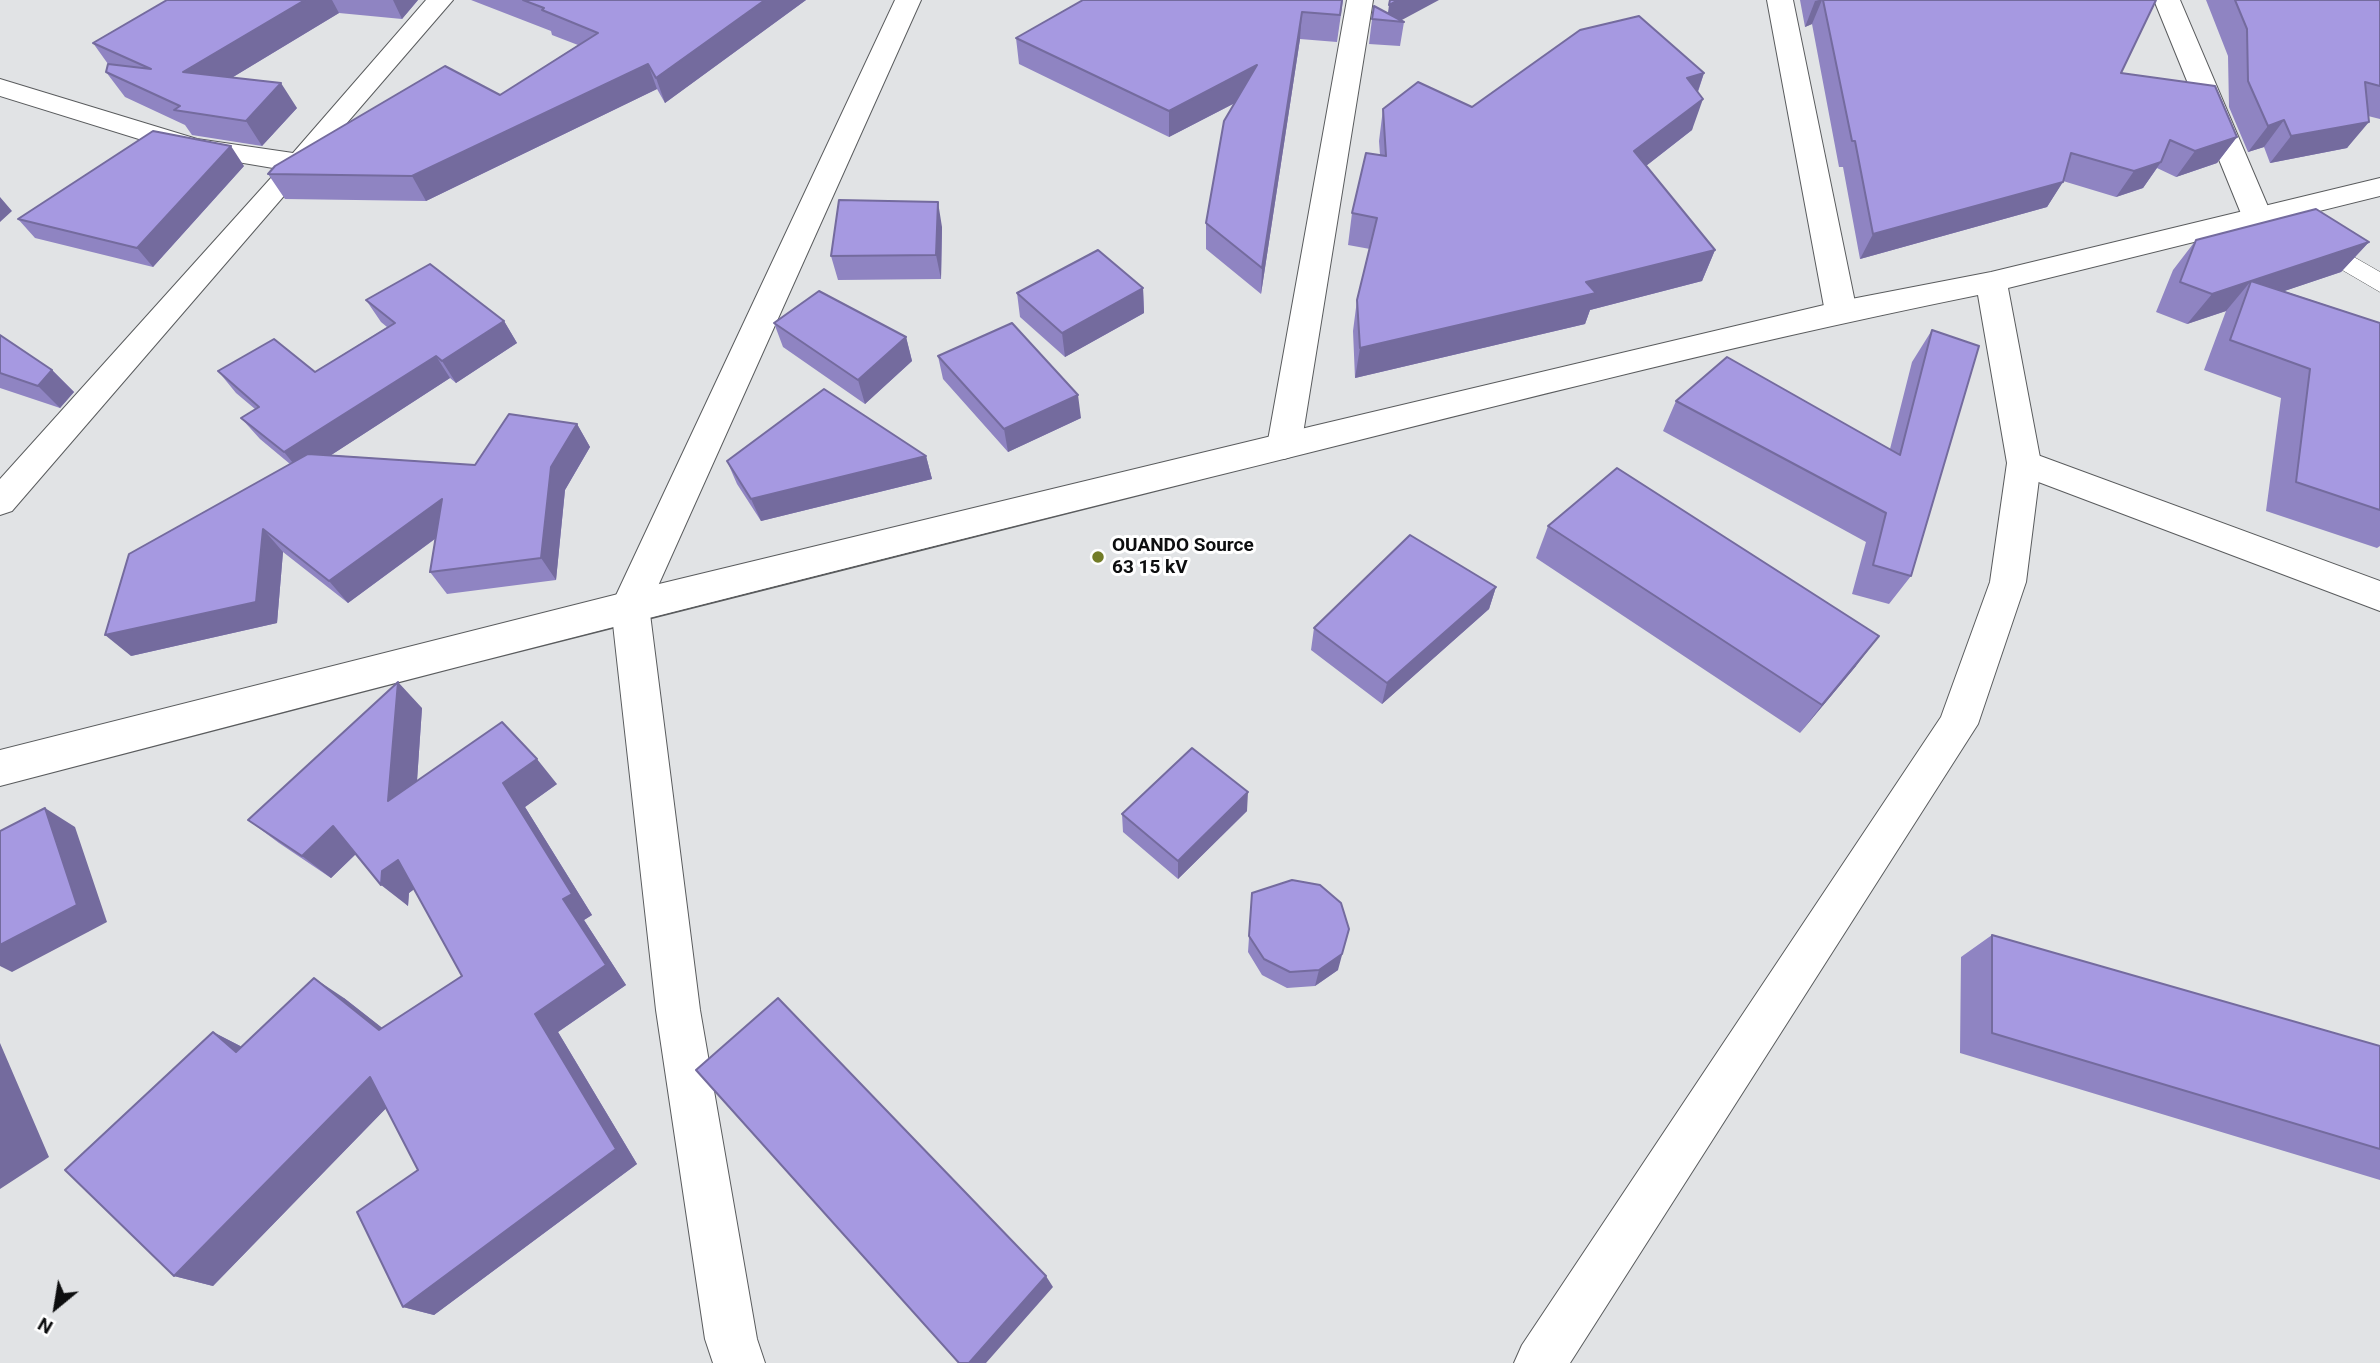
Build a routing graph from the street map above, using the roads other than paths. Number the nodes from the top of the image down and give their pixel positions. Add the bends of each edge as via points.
1 (440, 0) edge
2 (908, 0) edge
3 (1360, 0) edge
4 (1780, 0) edge
5 (2167, 0) edge
6 (0, 87) edge
7 (300, 163) junction
8 (2380, 187) edge
9 (2269, 213) junction
10 (1991, 282) junction
11 (2380, 283) edge
12 (1840, 312) junction
13 (1284, 446) junction
14 (2024, 463) junction
15 (0, 502) edge
16 (2380, 596) edge
17 (630, 606) junction
18 (0, 768) edge
19 (739, 1363) edge
20 (1540, 1363) edge

1 - 7 street
2 - 17 street
3 - 13 street
4 - 12 street
5 - 9 street
6 - 7 street via 194,147
7 - 15 street
8 - 9 street
9 - 10 street
9 - 11 lane
10 - 12 street
10 - 14 street
12 - 13 street
13 - 17 street
14 - 16 street
14 - 20 street via 2008,582 1958,724
17 - 18 street
17 - 19 street via 678,1010 731,1339

